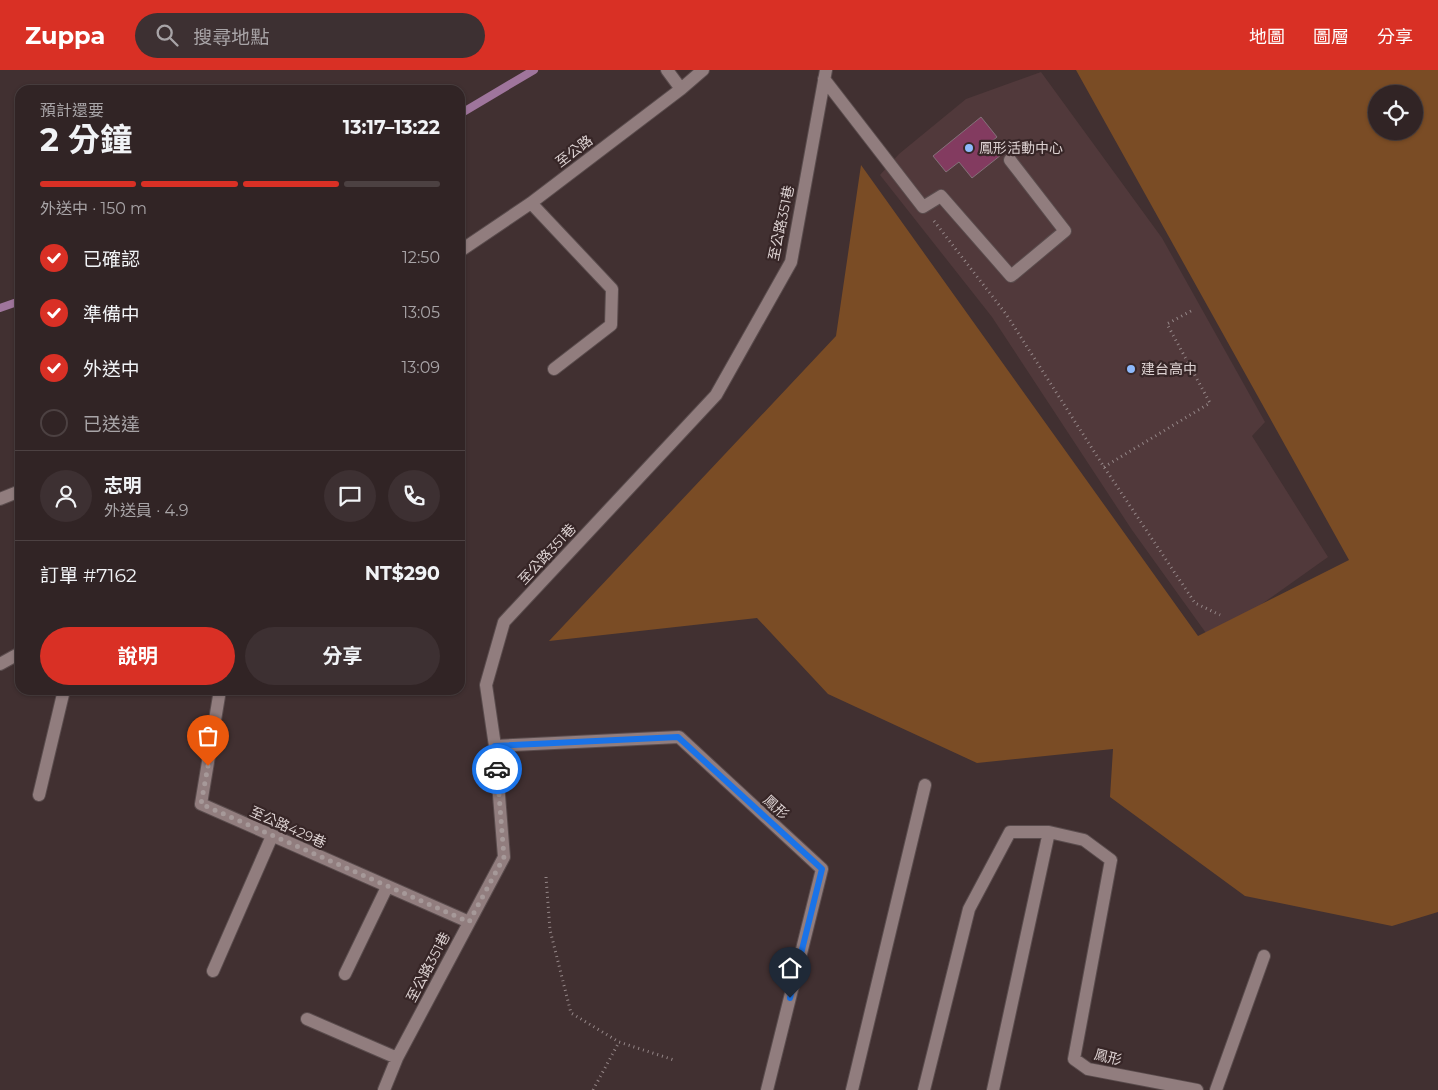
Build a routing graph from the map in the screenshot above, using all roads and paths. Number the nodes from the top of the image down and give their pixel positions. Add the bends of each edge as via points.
1 (667, 70) edge
2 (703, 70) edge
3 (825, 74) edge
4 (681, 89) junction
5 (1010, 160) dead end
6 (531, 203) junction
7 (923, 207) junction
8 (465, 248) edge
9 (1191, 311) dead end
10 (554, 369) dead end
11 (1104, 467) junction
12 (15, 493) edge
13 (0, 500) edge
14 (1220, 615) dead end
15 (15, 656) edge
16 (0, 664) edge
17 (63, 695) edge
18 (219, 695) edge
19 (495, 746) junction
20 (925, 785) dead end
21 (39, 795) dead end
22 (1049, 832) junction
23 (272, 836) junction
24 (546, 877) dead end
25 (387, 887) junction
26 (469, 922) junction
27 (1264, 956) dead end
28 (213, 971) dead end
29 (345, 974) dead end
30 (307, 1020) dead end
31 (619, 1042) junction
32 (396, 1058) junction
33 (674, 1060) dead end
34 (384, 1090) edge
35 (593, 1090) edge
36 (766, 1090) edge
37 (852, 1090) edge
38 (924, 1090) edge
39 (993, 1090) edge
40 (1197, 1090) edge
41 (1216, 1090) edge

1 - 4 street
2 - 4 street, 至公路
3 - 7 street
3 - 19 street, 至公路351巷 via 791,262 716,396 504,622 486,685
4 - 6 street, 至公路
5 - 7 street via 1065,231 1011,276 941,196
6 - 8 street, 至公路
6 - 10 street via 612,289 611,325
7 - 11 path via 1006,314
9 - 11 path via 1167,324 1210,403
11 - 14 path via 1195,603
12 - 13 street
15 - 16 street
17 - 21 street
18 - 23 street, 至公路429巷 via 201,804
19 - 26 street, 至公路351巷 via 504,857
19 - 36 street, 鳳形 via 678,737 822,869
20 - 37 street
22 - 38 street, 鳳形 via 1010,832 969,909
22 - 39 street
22 - 40 street, 鳳形 via 1084,840 1111,860 1074,1059 1088,1069
23 - 25 street, 至公路429巷
23 - 28 street
24 - 31 path via 550,930 571,1013
25 - 26 street, 至公路429巷
25 - 29 street
26 - 32 street, 至公路351巷
27 - 41 street
30 - 32 street
31 - 33 path
31 - 35 path
32 - 34 street, 至公路351巷

